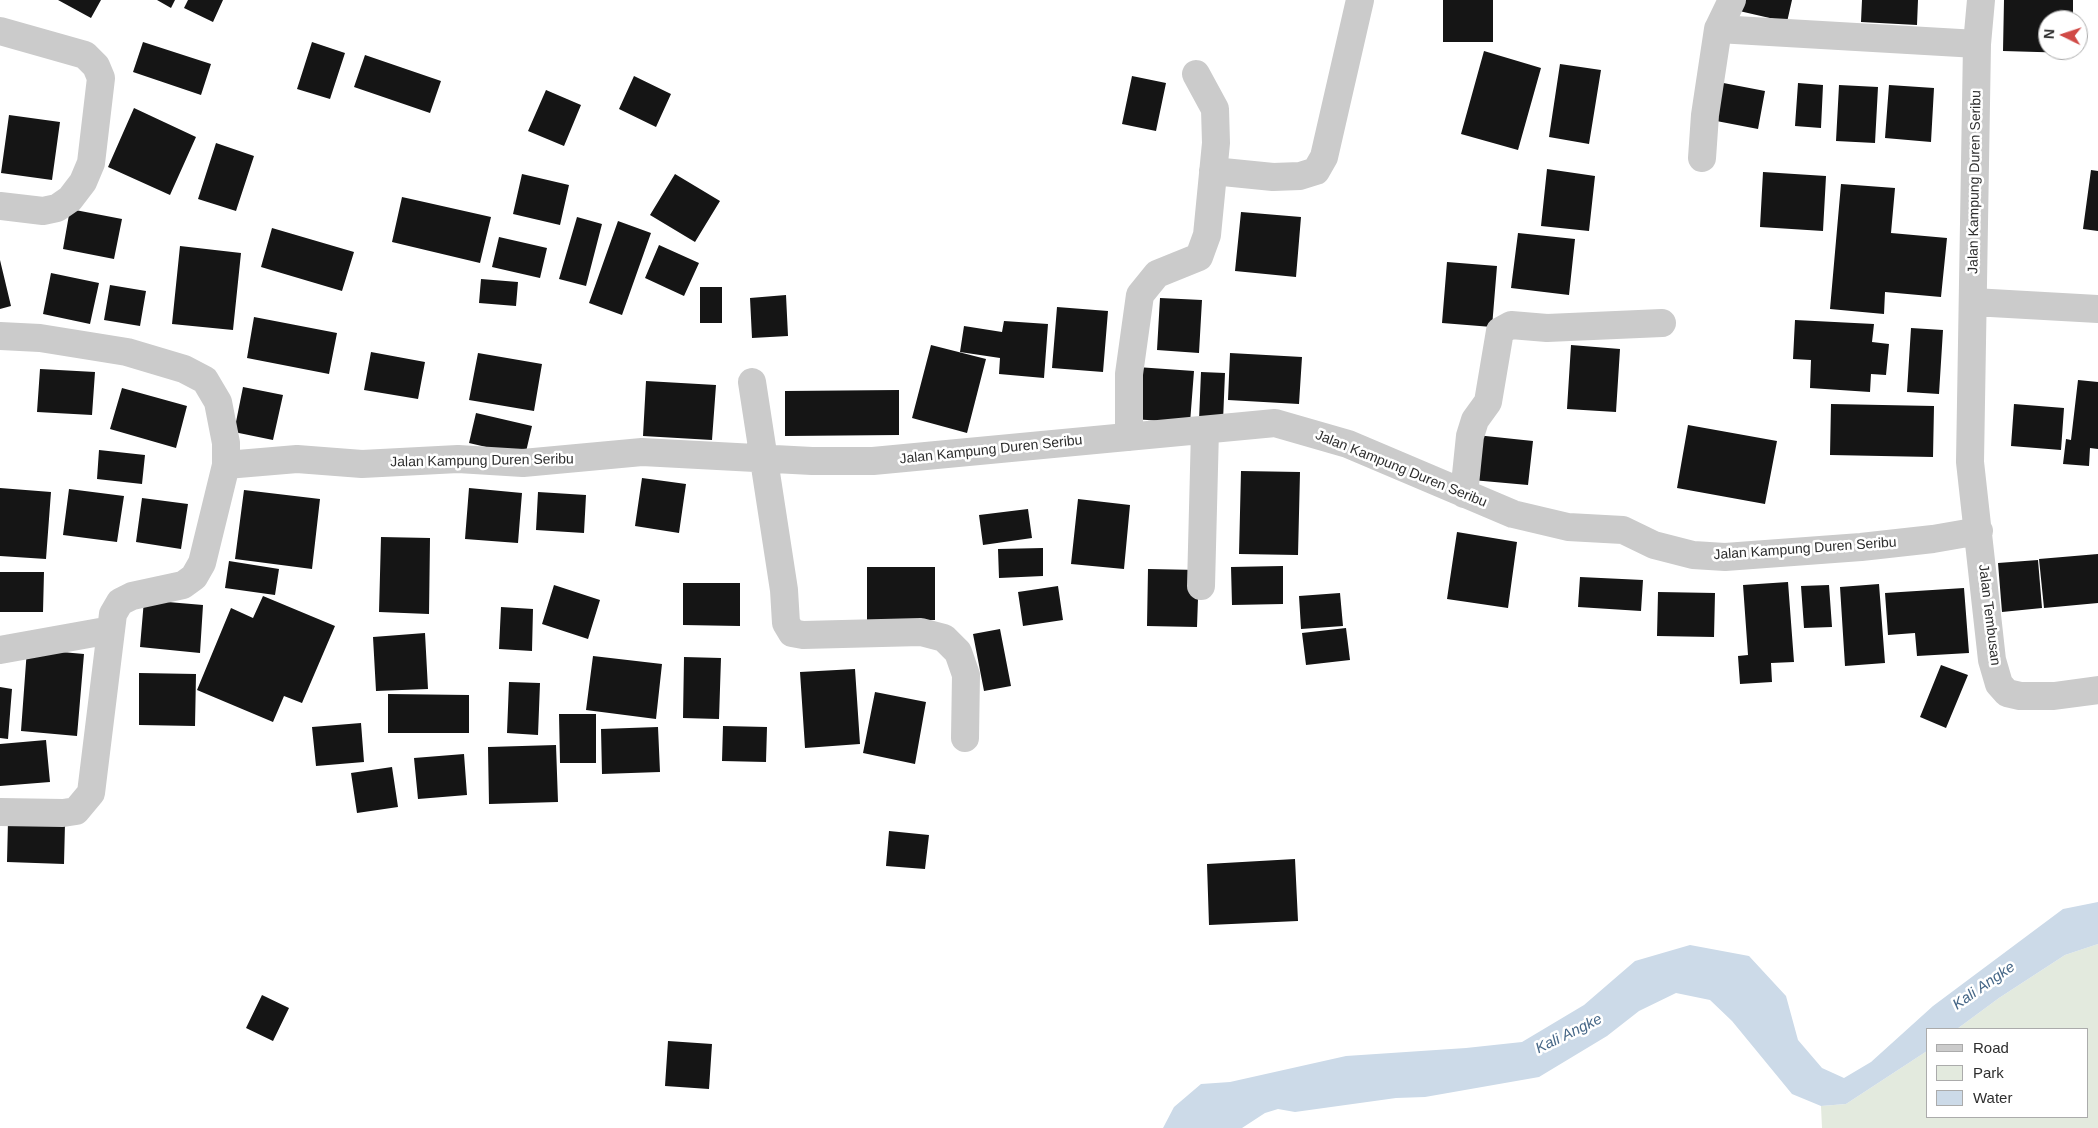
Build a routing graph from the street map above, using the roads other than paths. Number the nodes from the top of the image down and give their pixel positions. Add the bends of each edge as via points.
1 (1360, 0) edge
2 (1732, 0) edge
3 (1981, 0) edge
4 (1718, 29) junction
5 (0, 31) edge
6 (1977, 44) junction
7 (1196, 74) dead end
8 (1702, 158) dead end
9 (1213, 171) junction
10 (0, 206) edge
11 (1973, 302) junction
12 (2098, 308) edge
13 (1662, 323) dead end
14 (0, 336) edge
15 (752, 382) dead end
16 (1204, 430) junction
17 (1129, 437) junction
18 (764, 459) junction
19 (226, 465) junction
20 (1464, 494) junction
21 (1979, 531) junction
22 (1201, 586) dead end
23 (111, 630) junction
24 (0, 650) edge
25 (2098, 690) edge
26 (965, 738) dead end
27 (0, 812) edge

1 - 9 street via 1324,157 1316,171 1300,176 1273,177
2 - 4 street
3 - 6 street, Jalan Kampung Duren Seribu
4 - 6 street
4 - 8 street via 1704,115
5 - 10 street via 84,55 96,66 101,78 91,162 74,194 57,208 43,212
6 - 11 street, Jalan Kampung Duren Seribu
7 - 9 street via 1215,108
9 - 17 street via 1207,235 1199,257 1157,274 1140,295 1129,374
11 - 12 street
11 - 21 street, Jalan Kampung Duren Seribu via 1970,462
13 - 20 street via 1547,328 1511,325 1500,331 1488,402 1475,420 1470,436
14 - 19 street via 40,338 127,352 184,368 205,380 218,402 226,443
15 - 18 street
16 - 17 street, Jalan Kampung Duren Seribu
16 - 20 street, Jalan Kampung Duren Seribu via 1274,423 1348,444
16 - 22 street
17 - 18 street, Jalan Kampung Duren Seribu via 873,461
18 - 19 street, Jalan Kampung Duren Seribu via 642,452 523,463 458,459 362,464 297,459
18 - 26 street via 786,623 792,633 803,636 922,632 944,638 958,652 966,675
19 - 23 street via 202,563 194,577 183,585 132,596 120,602 113,614
20 - 21 street, Jalan Kampung Duren Seribu via 1513,514 1568,527 1623,530 1654,545 1693,555 1725,557 1861,547
21 - 25 street, Jalan Tembusan via 1992,660 1999,684 2008,693 2020,696 2054,696
23 - 24 street
23 - 27 street via 91,793 76,811

